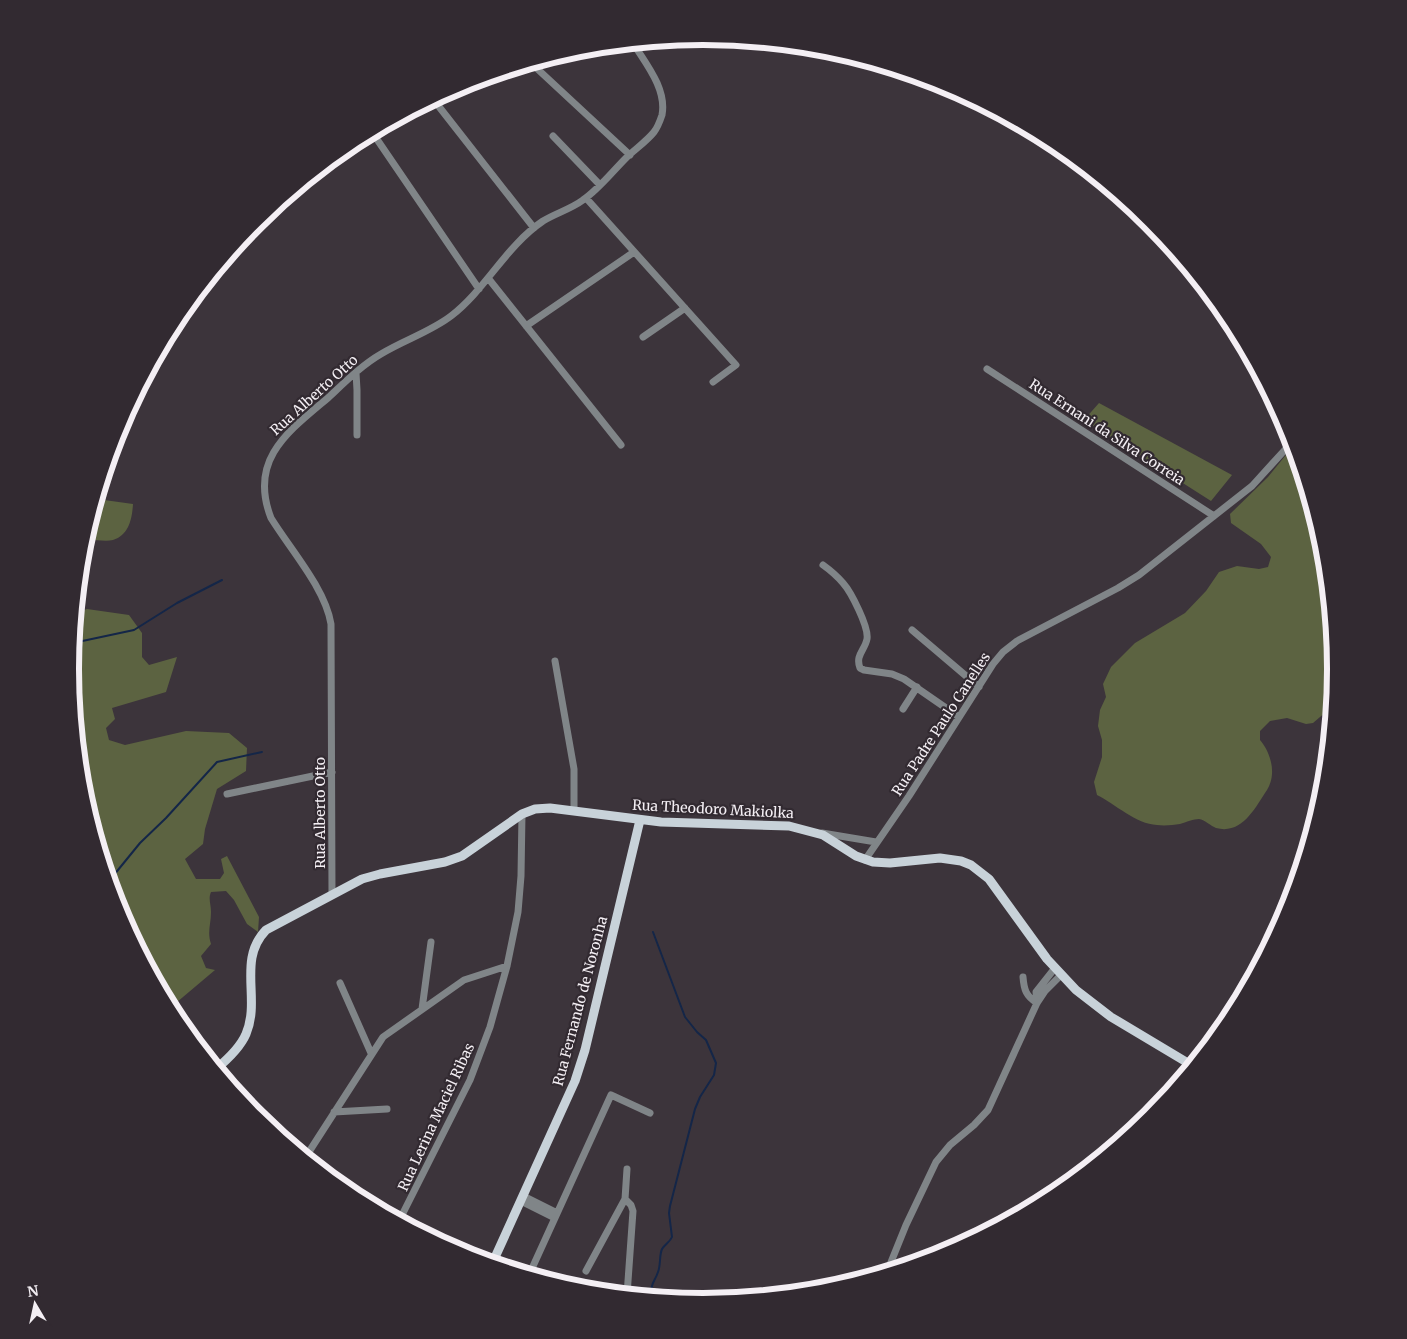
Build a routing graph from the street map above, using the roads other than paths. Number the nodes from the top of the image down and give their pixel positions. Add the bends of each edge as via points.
1 (636, 49) edge
2 (536, 68) edge
3 (437, 105) edge
4 (554, 136) dead end
5 (376, 138) edge
6 (630, 155) junction
7 (600, 185) junction
8 (586, 198) junction
9 (534, 228) junction
10 (634, 252) junction
11 (488, 278) junction
12 (479, 289) junction
13 (685, 308) junction
14 (526, 326) junction
15 (643, 337) dead end
16 (987, 369) dead end
17 (356, 373) junction
18 (713, 382) dead end
19 (357, 435) dead end
20 (621, 445) dead end
21 (1287, 448) edge
22 (1214, 516) junction
23 (823, 565) dead end
24 (912, 630) dead end
25 (555, 661) dead end
26 (917, 687) junction
27 (979, 687) junction
28 (904, 709) dead end
29 (960, 717) junction
30 (332, 772) junction
31 (227, 794) dead end
32 (574, 811) junction
33 (522, 814) junction
34 (640, 820) junction
35 (813, 832) junction
36 (876, 842) junction
37 (865, 860) junction
38 (332, 894) junction
39 (431, 942) dead end
40 (507, 966) junction
41 (1058, 972) junction
42 (1023, 977) dead end
43 (340, 983) dead end
44 (1037, 1003) junction
45 (422, 1009) junction
46 (371, 1053) junction
47 (1188, 1063) edge
48 (220, 1065) edge
49 (387, 1109) dead end
50 (334, 1112) junction
51 (650, 1112) dead end
52 (308, 1153) edge
53 (627, 1169) dead end
54 (522, 1198) junction
55 (625, 1199) junction
56 (556, 1215) junction
57 (402, 1216) edge
58 (495, 1258) edge
59 (890, 1265) edge
60 (531, 1270) edge
61 (586, 1271) dead end
62 (627, 1290) edge

1 - 6 street, Rua Alberto Otto via 656,82 662,106 654,131
2 - 6 street
3 - 9 street
4 - 7 street
5 - 12 street
6 - 7 street, Rua Alberto Otto
7 - 8 street, Rua Alberto Otto
8 - 9 street, Rua Alberto Otto
8 - 10 street
9 - 11 street, Rua Alberto Otto
10 - 13 street
10 - 14 street
11 - 12 street, Rua Alberto Otto
11 - 14 street
12 - 17 street, Rua Alberto Otto via 441,323 383,353
13 - 15 street
13 - 18 street via 736,365
14 - 20 street
16 - 22 street, Rua Ernani da Silva Correia
17 - 19 street
17 - 30 street, Rua Alberto Otto via 278,443 268,460 264,480 265,500 271,518 319,592 329,614 332,636
21 - 22 street, Rua Padre Paulo Canelles via 1252,486
22 - 27 street, Rua Padre Paulo Canelles via 1129,582 1009,647
23 - 26 street via 846,586 865,625 867,638 858,659 860,668 898,676
24 - 27 street
25 - 32 street via 574,769
26 - 28 street
26 - 29 street
27 - 29 street, Rua Padre Paulo Canelles
29 - 36 street, Rua Padre Paulo Canelles
30 - 31 street
30 - 38 street, Rua Alberto Otto
32 - 33 main road, Rua Theodoro Makiolka via 542,808
32 - 34 main road, Rua Theodoro Makiolka
33 - 38 main road, Rua Theodoro Makiolka via 453,860 370,876
33 - 40 street, Rua Lerina Maciel Ribas via 520,895
34 - 35 main road, Rua Theodoro Makiolka via 782,825
34 - 54 main road, Rua Fernando de Noronha via 580,1066
35 - 36 street
35 - 37 main road, Rua Theodoro Makiolka
36 - 37 street, Rua Padre Paulo Canelles
37 - 41 main road, Rua Theodoro Makiolka via 882,863 940,858 961,860 971,865 989,880
38 - 48 main road, Rua Theodoro Makiolka via 273,925 259,937 251,958 250,1015 246,1033 236,1050
39 - 45 street
40 - 45 street via 464,980
40 - 57 street, Rua Lerina Maciel Ribas via 490,1027 470,1080
41 - 44 street via 1036,992
41 - 47 main road, Rua Theodoro Makiolka via 1099,1008
42 - 44 street via 1027,995
43 - 46 street
44 - 59 street via 988,1110 936,1162
45 - 46 street via 383,1037
46 - 50 street
49 - 50 street
50 - 52 street
51 - 56 street via 611,1095
53 - 55 street
54 - 56 street
54 - 58 main road, Rua Fernando de Noronha
55 - 61 street
55 - 62 street via 633,1211
56 - 60 street

